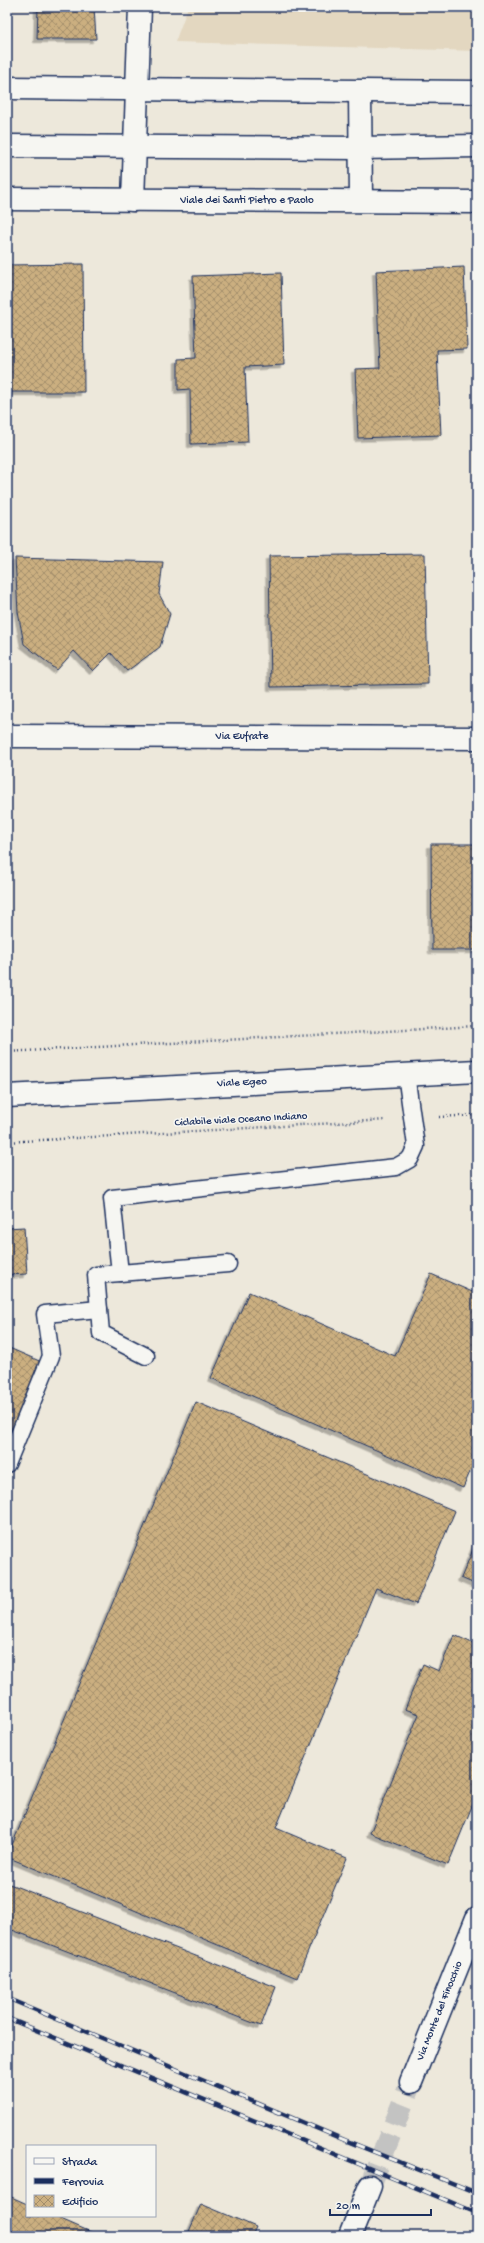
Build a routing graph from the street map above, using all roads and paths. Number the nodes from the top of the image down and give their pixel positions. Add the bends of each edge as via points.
1 (140, 7) edge
2 (7, 88) edge
3 (136, 88) junction
4 (360, 92) junction
5 (477, 92) edge
6 (7, 146) edge
7 (477, 146) edge
8 (135, 147) junction
9 (360, 148) junction
10 (7, 199) edge
11 (133, 200) junction
12 (361, 201) junction
13 (477, 202) edge
14 (7, 736) edge
15 (477, 738) edge
16 (477, 1026) edge
17 (7, 1052) edge
18 (477, 1071) edge
19 (406, 1074) junction
20 (7, 1096) edge
21 (477, 1115) edge
22 (412, 1118) junction
23 (7, 1142) edge
24 (228, 1264) dead end
25 (120, 1273) junction
26 (98, 1309) junction
27 (146, 1356) dead end
28 (7, 1464) edge
29 (477, 1918) edge
30 (411, 2082) tunnel mouth
31 (370, 2186) tunnel mouth
32 (350, 2236) edge

1 - 3 street
2 - 3 street
3 - 4 street
3 - 8 street
4 - 5 street
4 - 9 street
6 - 8 street
7 - 9 street
8 - 9 street
8 - 11 street
9 - 12 street
10 - 11 street, Viale dei Santi Pietro e Paolo
11 - 12 street, Viale dei Santi Pietro e Paolo
12 - 13 street, Viale dei Santi Pietro e Paolo
14 - 15 street, Via Eufrate
16 - 17 path
18 - 19 street, Viale Egeo
19 - 20 street, Viale Egeo
19 - 22 lane
21 - 22 path, Ciclabile viale Oceano Indiano
22 - 23 path, Ciclabile viale Oceano Indiano
22 - 25 lane via 416,1146 410,1160 396,1168 112,1198
24 - 25 lane
25 - 26 lane via 96,1275
26 - 27 lane via 101,1333
26 - 28 lane via 45,1314 51,1356
29 - 30 street, Via Monte del Finocchio
31 - 32 street

